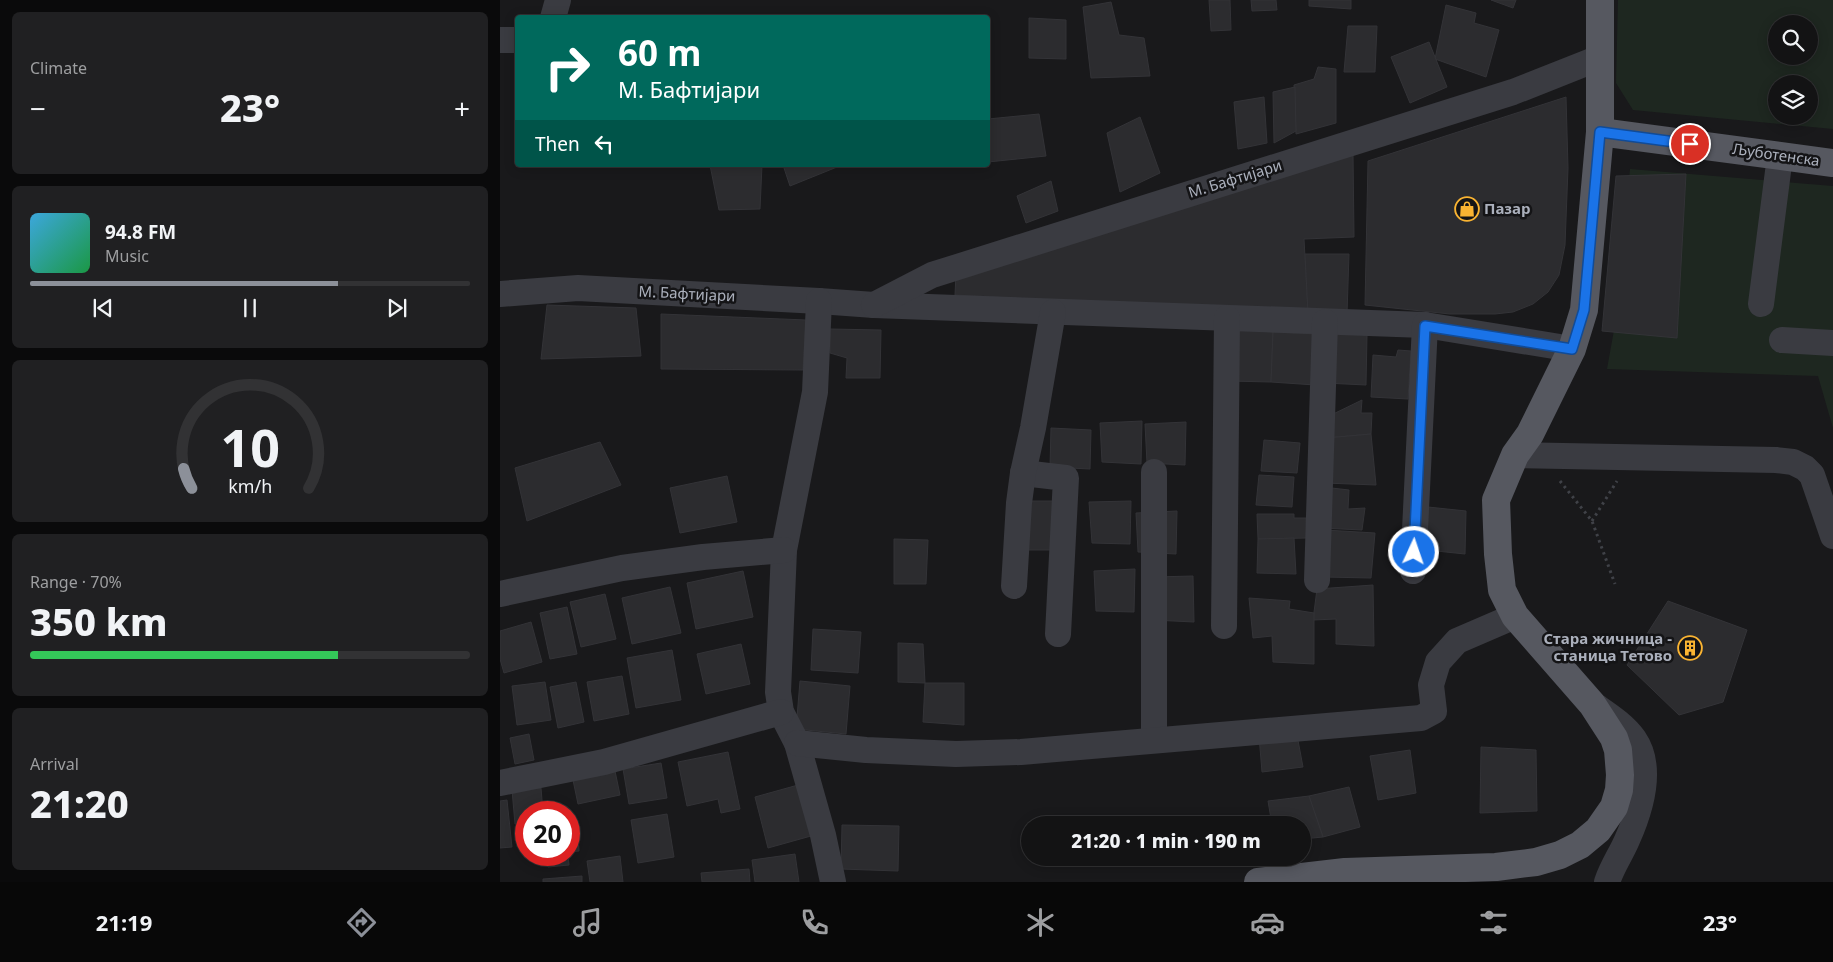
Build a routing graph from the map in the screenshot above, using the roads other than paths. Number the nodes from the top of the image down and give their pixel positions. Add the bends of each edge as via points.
1 (558, 0) edge
2 (1600, 0) edge
3 (554, 15) edge
4 (500, 40) edge
5 (515, 40) edge
6 (1599, 58) junction
7 (1600, 132) junction
8 (1780, 156) junction
9 (1833, 163) edge
10 (500, 294) edge
11 (819, 301) junction
12 (1761, 304) dead end
13 (874, 306) junction
14 (1053, 312) junction
15 (1226, 318) junction
16 (1325, 322) junction
17 (1425, 326) junction
18 (1782, 340) dead end
19 (1833, 342) edge
20 (1572, 349) junction
21 (1527, 455) junction
22 (1154, 472) dead end
23 (1023, 473) junction
24 (1833, 536) edge
25 (784, 550) junction
26 (1413, 571) dead end
27 (1318, 580) dead end
28 (1014, 586) dead end
29 (500, 594) edge
30 (1515, 616) junction
31 (1224, 626) dead end
32 (1058, 634) dead end
33 (1592, 704) junction
34 (781, 712) junction
35 (1154, 740) junction
36 (797, 743) junction
37 (500, 783) edge
38 (833, 882) edge
39 (1258, 882) edge
40 (1607, 882) edge

1 - 3 street
2 - 6 main road
4 - 5 street
6 - 7 main road
6 - 13 street, М. Бафтијари via 1513,92 932,275
7 - 8 main road, Љуботенска
7 - 20 main road via 1584,310
8 - 9 main road, Љуботенска
8 - 12 street
10 - 11 street, М. Бафтијари via 578,288
11 - 13 street, М. Бафтијари
11 - 25 street via 815,392
13 - 14 street, М. Бафтијари
14 - 15 street, М. Бафтијари
14 - 23 street
15 - 16 street, М. Бафтијари
15 - 31 street
16 - 17 street, М. Бафтијари
16 - 27 street
17 - 20 street, М. Бафтијари
17 - 26 street
18 - 19 street
20 - 21 main road via 1530,434
21 - 24 street via 1793,462 1812,474
21 - 30 main road via 1496,500 1502,590
22 - 35 street
23 - 28 street
23 - 32 street via 1066,478
25 - 29 street via 622,568
25 - 34 street via 777,675
30 - 33 main road
30 - 35 street via 1458,641 1438,662 1431,685 1434,711 1421,718
33 - 39 main road via 1607,725 1618,750 1619,790 1614,807 1598,830 1571,851 1524,864 1345,872
33 - 40 street via 1627,730 1643,760 1644,773 1633,826
34 - 36 street
34 - 37 street via 604,762
35 - 36 street via 1021,752 956,754
36 - 38 street

